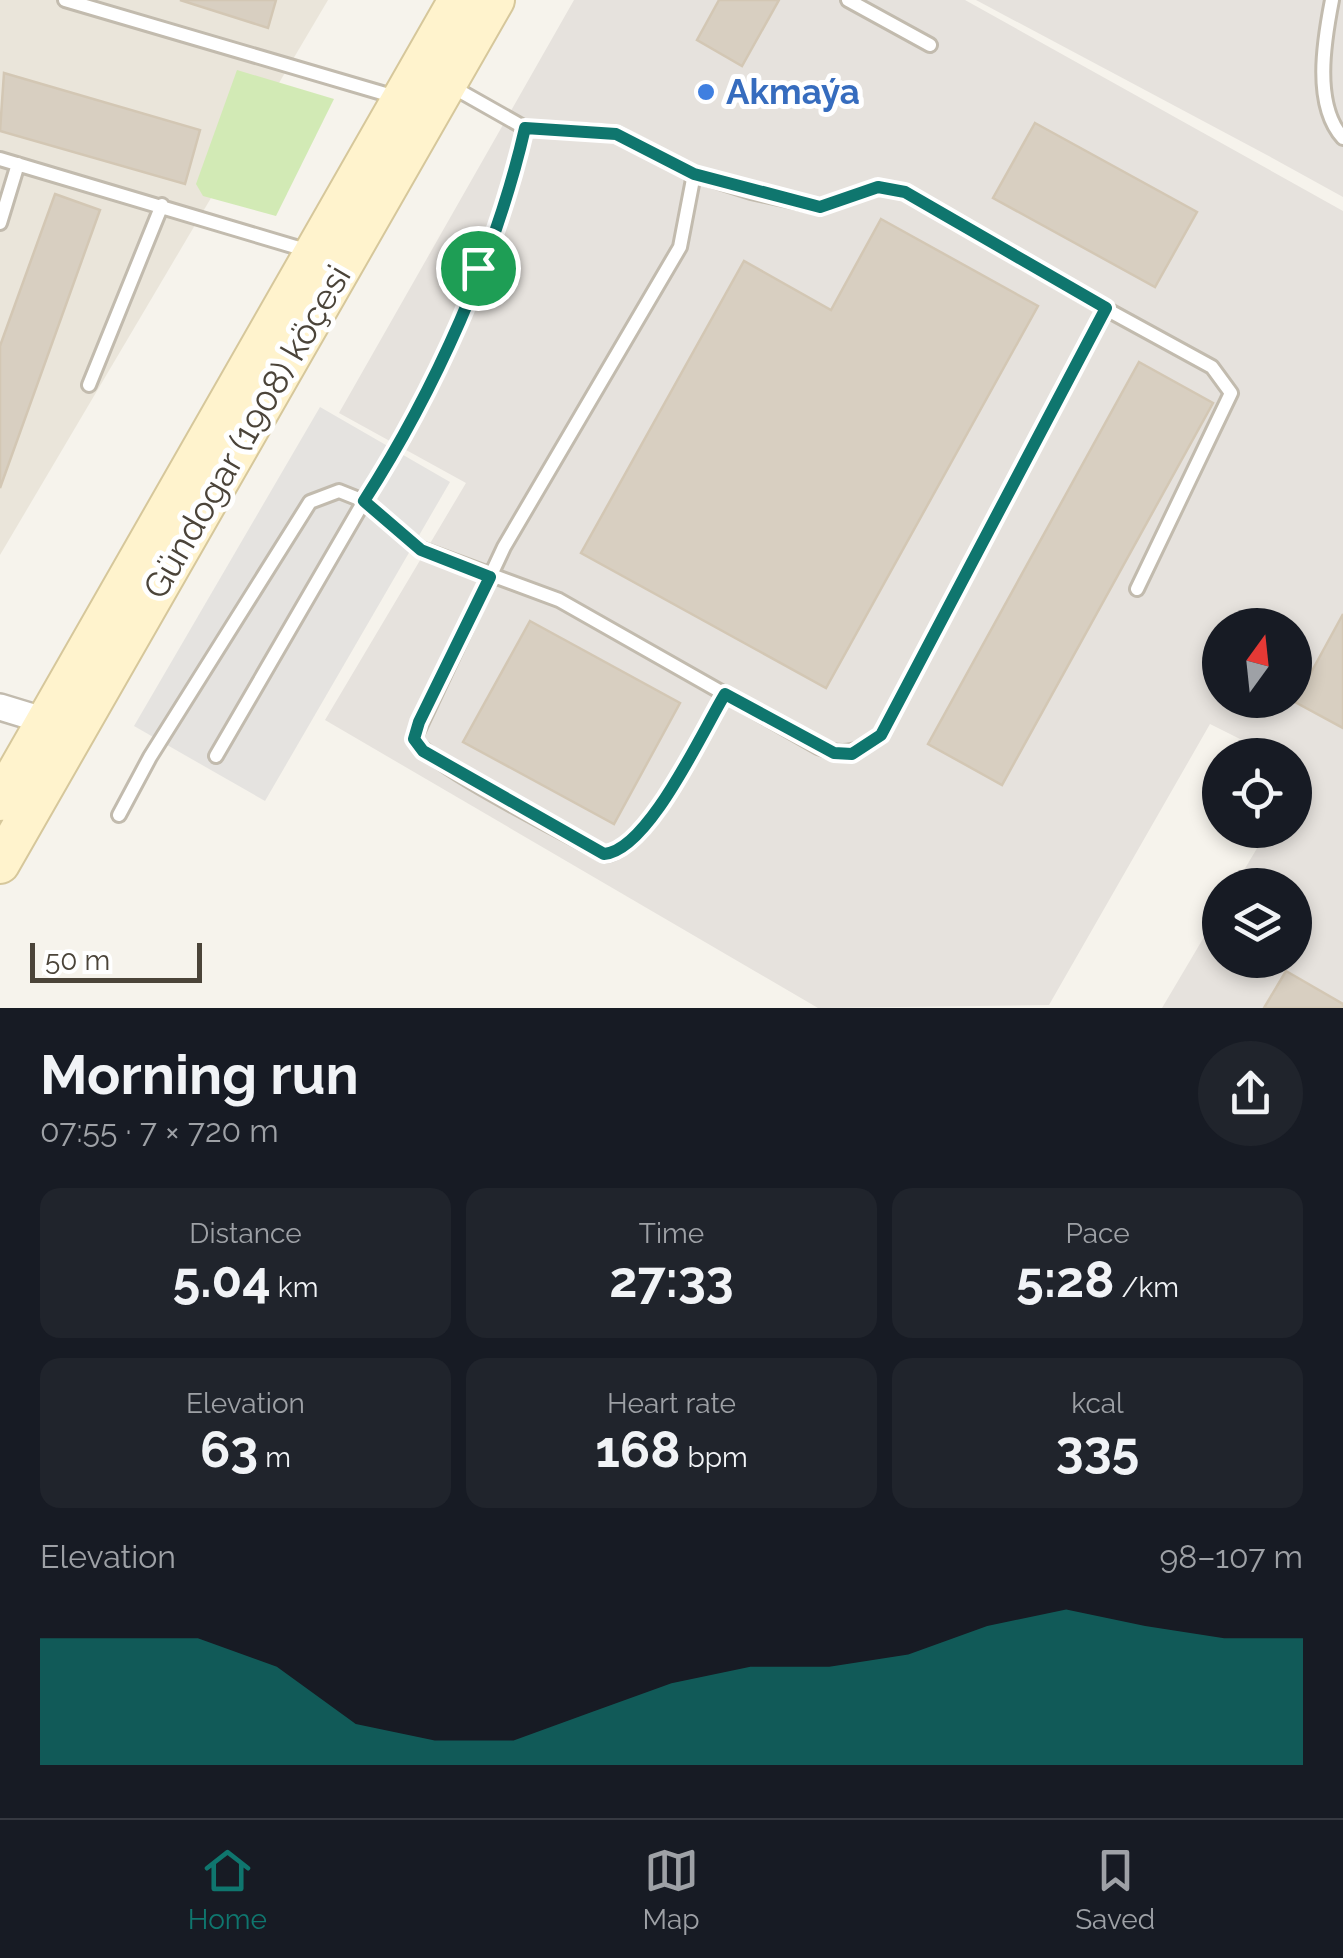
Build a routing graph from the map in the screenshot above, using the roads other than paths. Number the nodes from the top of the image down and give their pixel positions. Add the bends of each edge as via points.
1 (65, 0) edge
2 (458, 0) edge
3 (495, 0) edge
4 (848, 0) edge
5 (1332, 0) edge
6 (930, 45) dead end
7 (447, 84) junction
8 (402, 99) junction
9 (525, 128) junction
10 (1343, 138) edge
11 (0, 159) edge
12 (18, 164) junction
13 (694, 174) junction
14 (162, 205) junction
15 (0, 223) edge
16 (315, 252) junction
17 (1106, 308) junction
18 (89, 385) dead end
19 (364, 501) junction
20 (490, 577) junction
21 (1136, 589) dead end
22 (725, 694) junction
23 (0, 707) edge
24 (60, 728) junction
25 (216, 756) dead end
26 (0, 801) edge
27 (119, 815) dead end
28 (0, 864) edge

1 - 8 lane
2 - 8 main road, Gündogar (1908) köçesi
3 - 7 main road, Gündogar (1908) köçesi
4 - 6 lane
5 - 10 lane via 1323,47 1330,123
7 - 9 lane
7 - 24 main road, Gündogar (1908) köçesi
8 - 16 main road, Gündogar (1908) köçesi
9 - 13 lane via 616,134
9 - 19 lane via 514,176 442,360
11 - 12 lane
12 - 14 lane
12 - 15 lane
13 - 17 lane via 820,207 878,187 905,192
13 - 20 lane via 680,247
14 - 16 lane
14 - 18 lane
16 - 24 main road, Gündogar (1908) köçesi
17 - 21 lane via 1212,367 1231,393
17 - 22 lane via 881,735 852,754 834,753
19 - 20 lane via 421,550
19 - 25 lane
19 - 27 lane via 339,491 310,502
20 - 22 lane via 559,600
20 - 22 lane via 414,739 423,751 604,854 629,846 644,830
23 - 24 street
24 - 26 main road, Gündogar (1908) köçesi
24 - 28 main road, Gündogar (1908) köçesi

